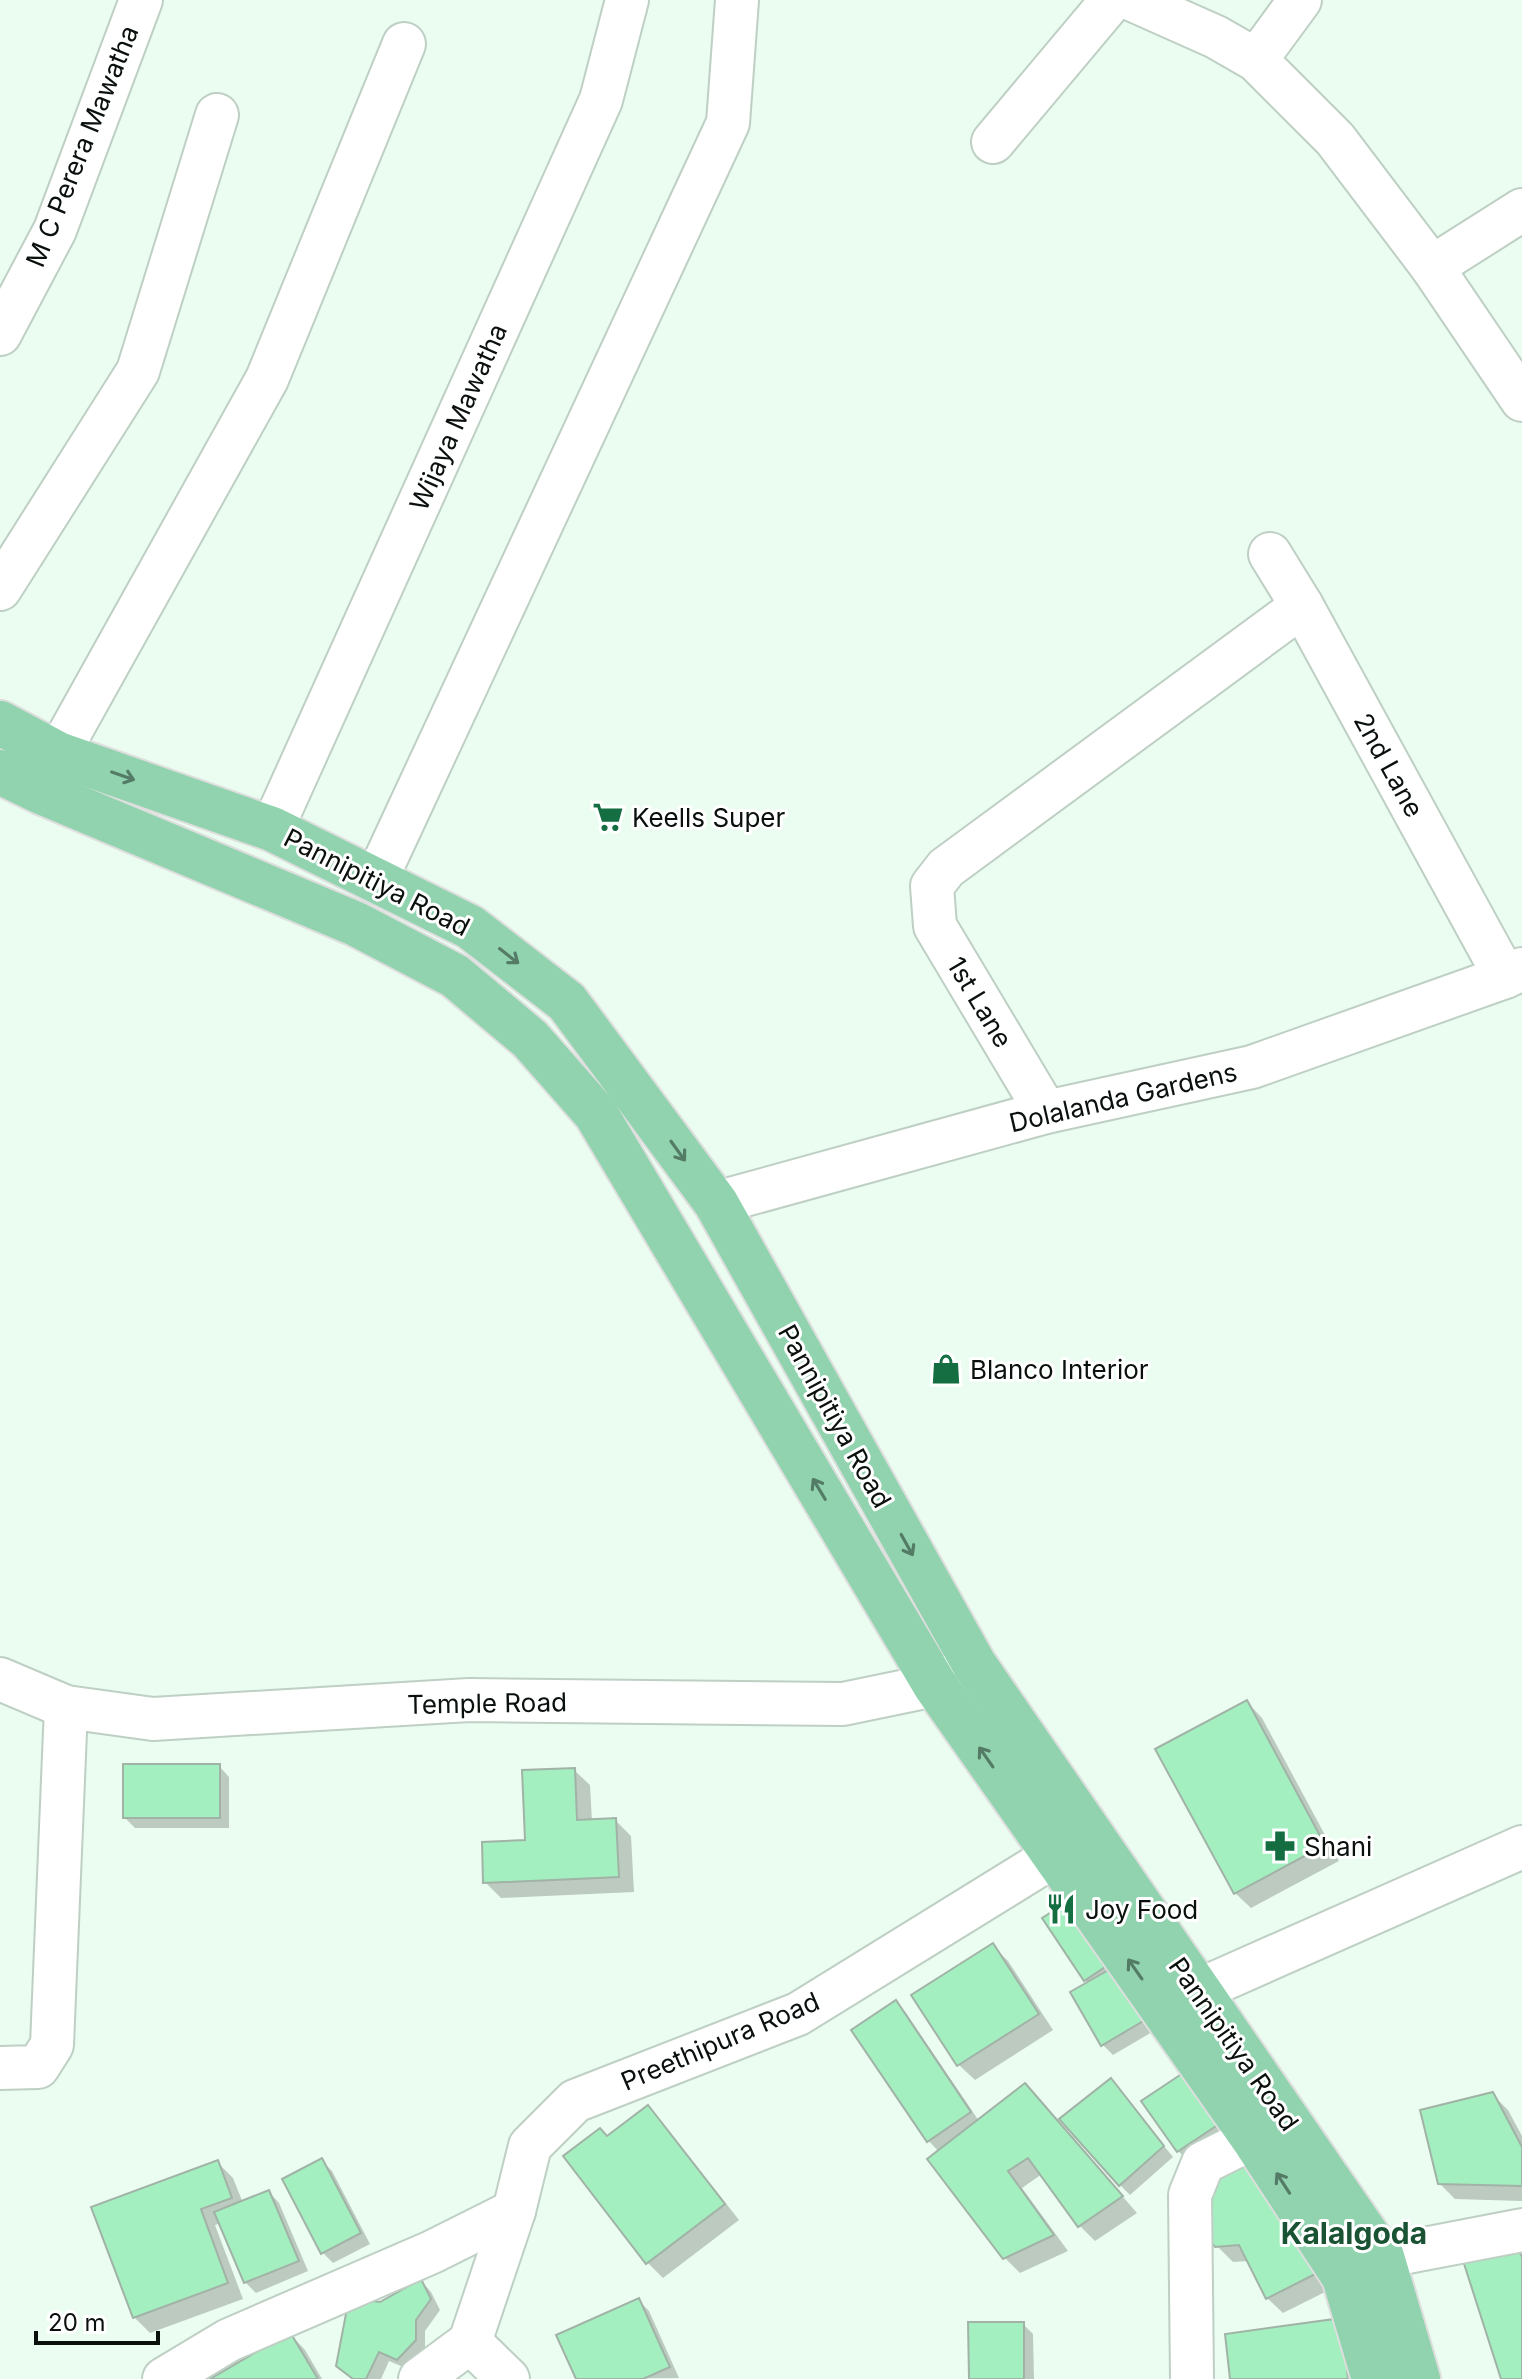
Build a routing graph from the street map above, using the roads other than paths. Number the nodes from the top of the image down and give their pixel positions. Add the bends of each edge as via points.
1 (141, 0) edge
2 (627, 0) edge
3 (737, 0) edge
4 (1112, 0) edge
5 (1133, 0) edge
6 (1300, 0) edge
7 (404, 44) dead end
8 (1256, 60) junction
9 (217, 115) dead end
10 (993, 142) dead end
11 (1522, 210) edge
12 (1432, 267) junction
13 (0, 334) edge
14 (1522, 400) edge
15 (1270, 554) dead end
16 (0, 589) edge
17 (1302, 606) junction
18 (0, 723) edge
19 (58, 754) junction
20 (0, 772) edge
21 (272, 829) junction
22 (376, 880) junction
23 (1514, 973) edge
24 (1046, 1112) junction
25 (716, 1203) junction
26 (974, 1664) junction
27 (0, 1679) edge
28 (935, 1685) junction
29 (66, 1707) junction
30 (1073, 1846) junction
31 (1522, 1847) edge
32 (1197, 1991) junction
33 (0, 2068) edge
34 (1253, 2138) junction
35 (514, 2211) junction
36 (1522, 2230) edge
37 (1382, 2257) junction
38 (1344, 2277) junction
39 (470, 2342) junction
40 (164, 2379) edge
41 (420, 2379) edge
42 (508, 2379) edge
43 (1192, 2379) edge
44 (1374, 2379) edge
45 (1418, 2379) edge

1 - 13 street, M C Perera Mawatha via 55,230
2 - 21 street, Wijaya Mawatha via 601,100
3 - 22 street via 728,123
4 - 10 street
5 - 8 street
6 - 8 street
7 - 19 street via 267,379
8 - 12 street via 1335,139
9 - 16 street via 138,371
11 - 12 street
12 - 14 street
15 - 17 street, 2nd Lane
17 - 23 street, 2nd Lane
17 - 24 street, 1st Lane via 946,868 932,886 935,926
18 - 19 main road, Pannipitiya Road
19 -> 21 main road, Pannipitiya Road
28 -> 20 main road, Pannipitiya Road via 596,1114 530,1039 455,976 356,924
21 - 22 main road, Pannipitiya Road
22 -> 25 main road, Pannipitiya Road via 470,927 567,1002
23 - 24 street, Dolalanda Gardens via 1252,1067
24 - 25 street, Dolalanda Gardens
25 -> 26 main road, Pannipitiya Road
26 - 28 street, Temple Road
26 - 30 main road, Pannipitiya Road
27 - 29 street, Temple Road
28 - 29 street, Temple Road via 843,1704 469,1700 153,1719
30 -> 28 main road, Pannipitiya Road
29 - 33 street via 52,2045 38,2067
30 - 32 main road, Pannipitiya Road
34 -> 30 main road, Pannipitiya Road
30 - 35 street, Preethipura Road via 798,2014 575,2101 530,2146
31 - 32 street
32 - 37 main road, Pannipitiya Road
38 -> 34 main road, Pannipitiya Road
34 - 43 street via 1203,2163 1190,2195
35 - 39 street, Preethipura Road
35 - 40 street via 229,2340
36 - 37 street
37 - 38 street
37 - 45 main road, Pannipitiya Road
38 - 44 main road, Pannipitiya Road
39 - 41 street
39 - 42 street

